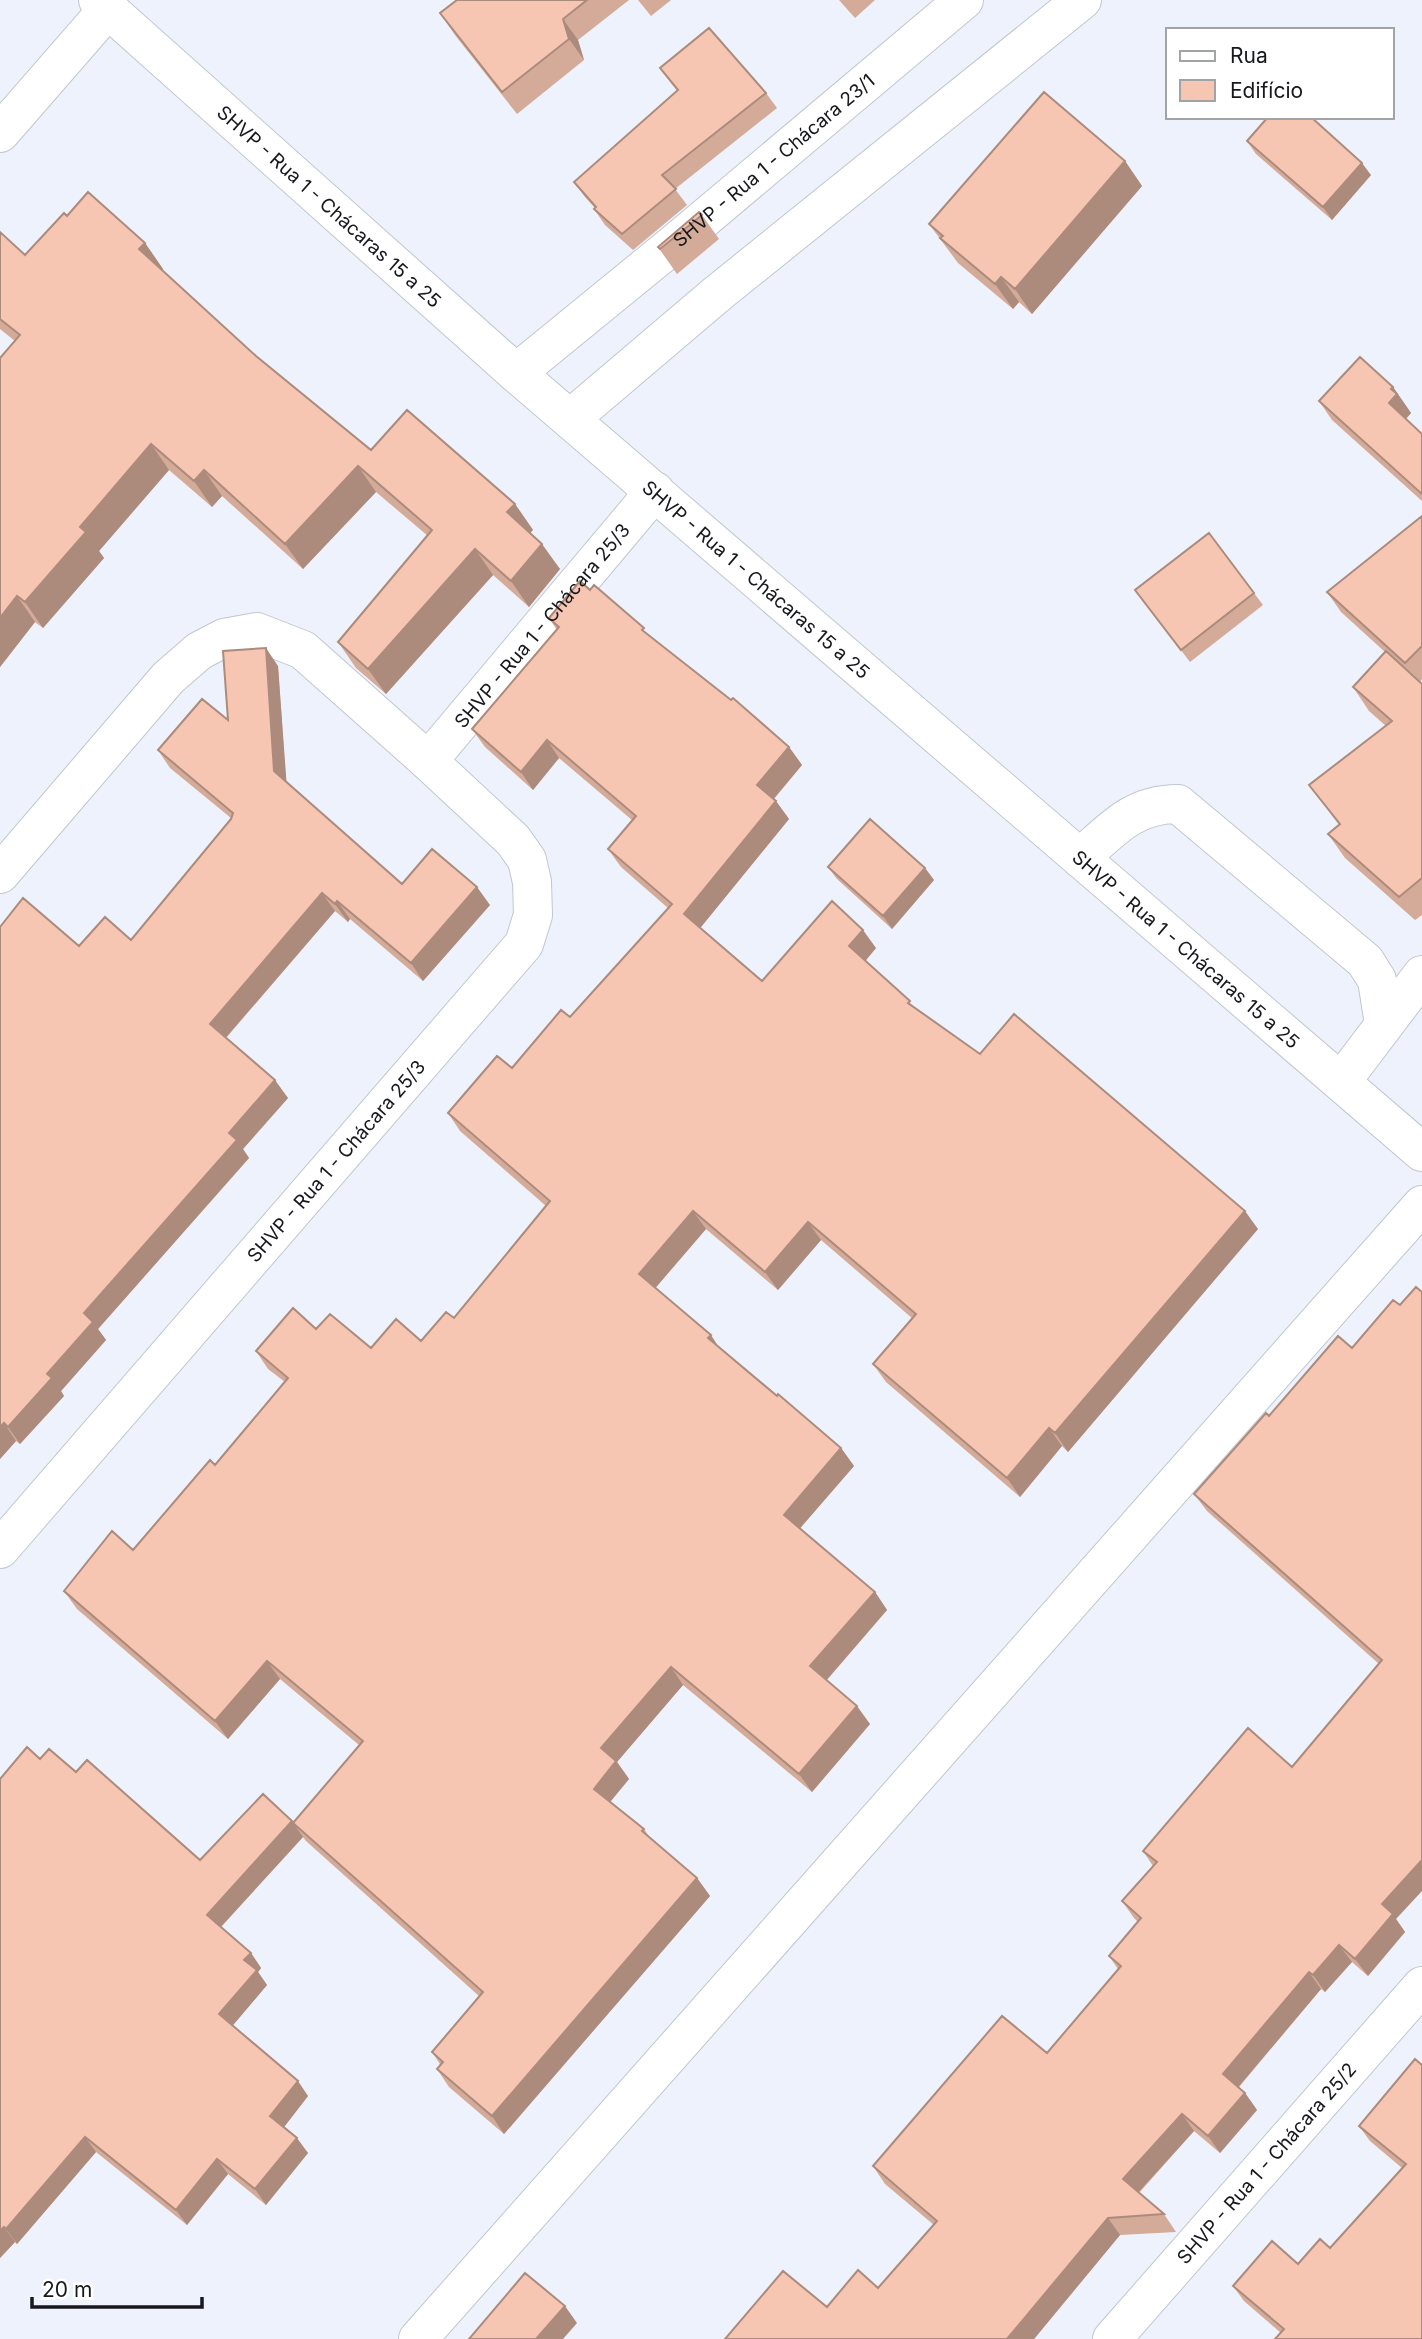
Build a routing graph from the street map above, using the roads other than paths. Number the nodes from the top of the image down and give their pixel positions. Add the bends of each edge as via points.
1 (964, 0) edge
2 (1082, 0) edge
3 (103, 4) edge
4 (0, 133) edge
5 (516, 373) junction
6 (570, 419) junction
7 (655, 491) junction
8 (429, 761) junction
9 (1080, 858) junction
10 (0, 874) edge
11 (1422, 975) edge
12 (1384, 1024) junction
13 (1341, 1082) junction
14 (1422, 1152) edge
15 (1422, 1205) edge
16 (0, 1549) edge
17 (1422, 1986) edge
18 (418, 2339) edge
19 (1112, 2339) edge

1 - 5 street, SHVP - Rua 1 - Chácara 23/1
2 - 6 street via 717,294
3 - 4 street
3 - 5 street, SHVP - Rua 1 - Chácaras 15 a 25
5 - 6 street, SHVP - Rua 1 - Chácaras 15 a 25
6 - 7 street, SHVP - Rua 1 - Chácaras 15 a 25
7 - 8 street, SHVP - Rua 1 - Chácara 25/3
7 - 9 street, SHVP - Rua 1 - Chácaras 15 a 25
8 - 10 street, SHVP - Rua 1 - Chácara 25/3 via 303,650 257,632 224,638 199,651 168,678
8 - 16 street, SHVP - Rua 1 - Chácara 25/3 via 513,840 527,860 533,915 524,944
9 - 12 street via 1133,813 1159,804 1178,804 1366,961 1377,980
9 - 13 street, SHVP - Rua 1 - Chácaras 15 a 25
11 - 12 street
12 - 13 street
13 - 14 street, SHVP - Rua 1 - Chácaras 15 a 25
15 - 18 street
17 - 19 street, SHVP - Rua 1 - Chácara 25/2

